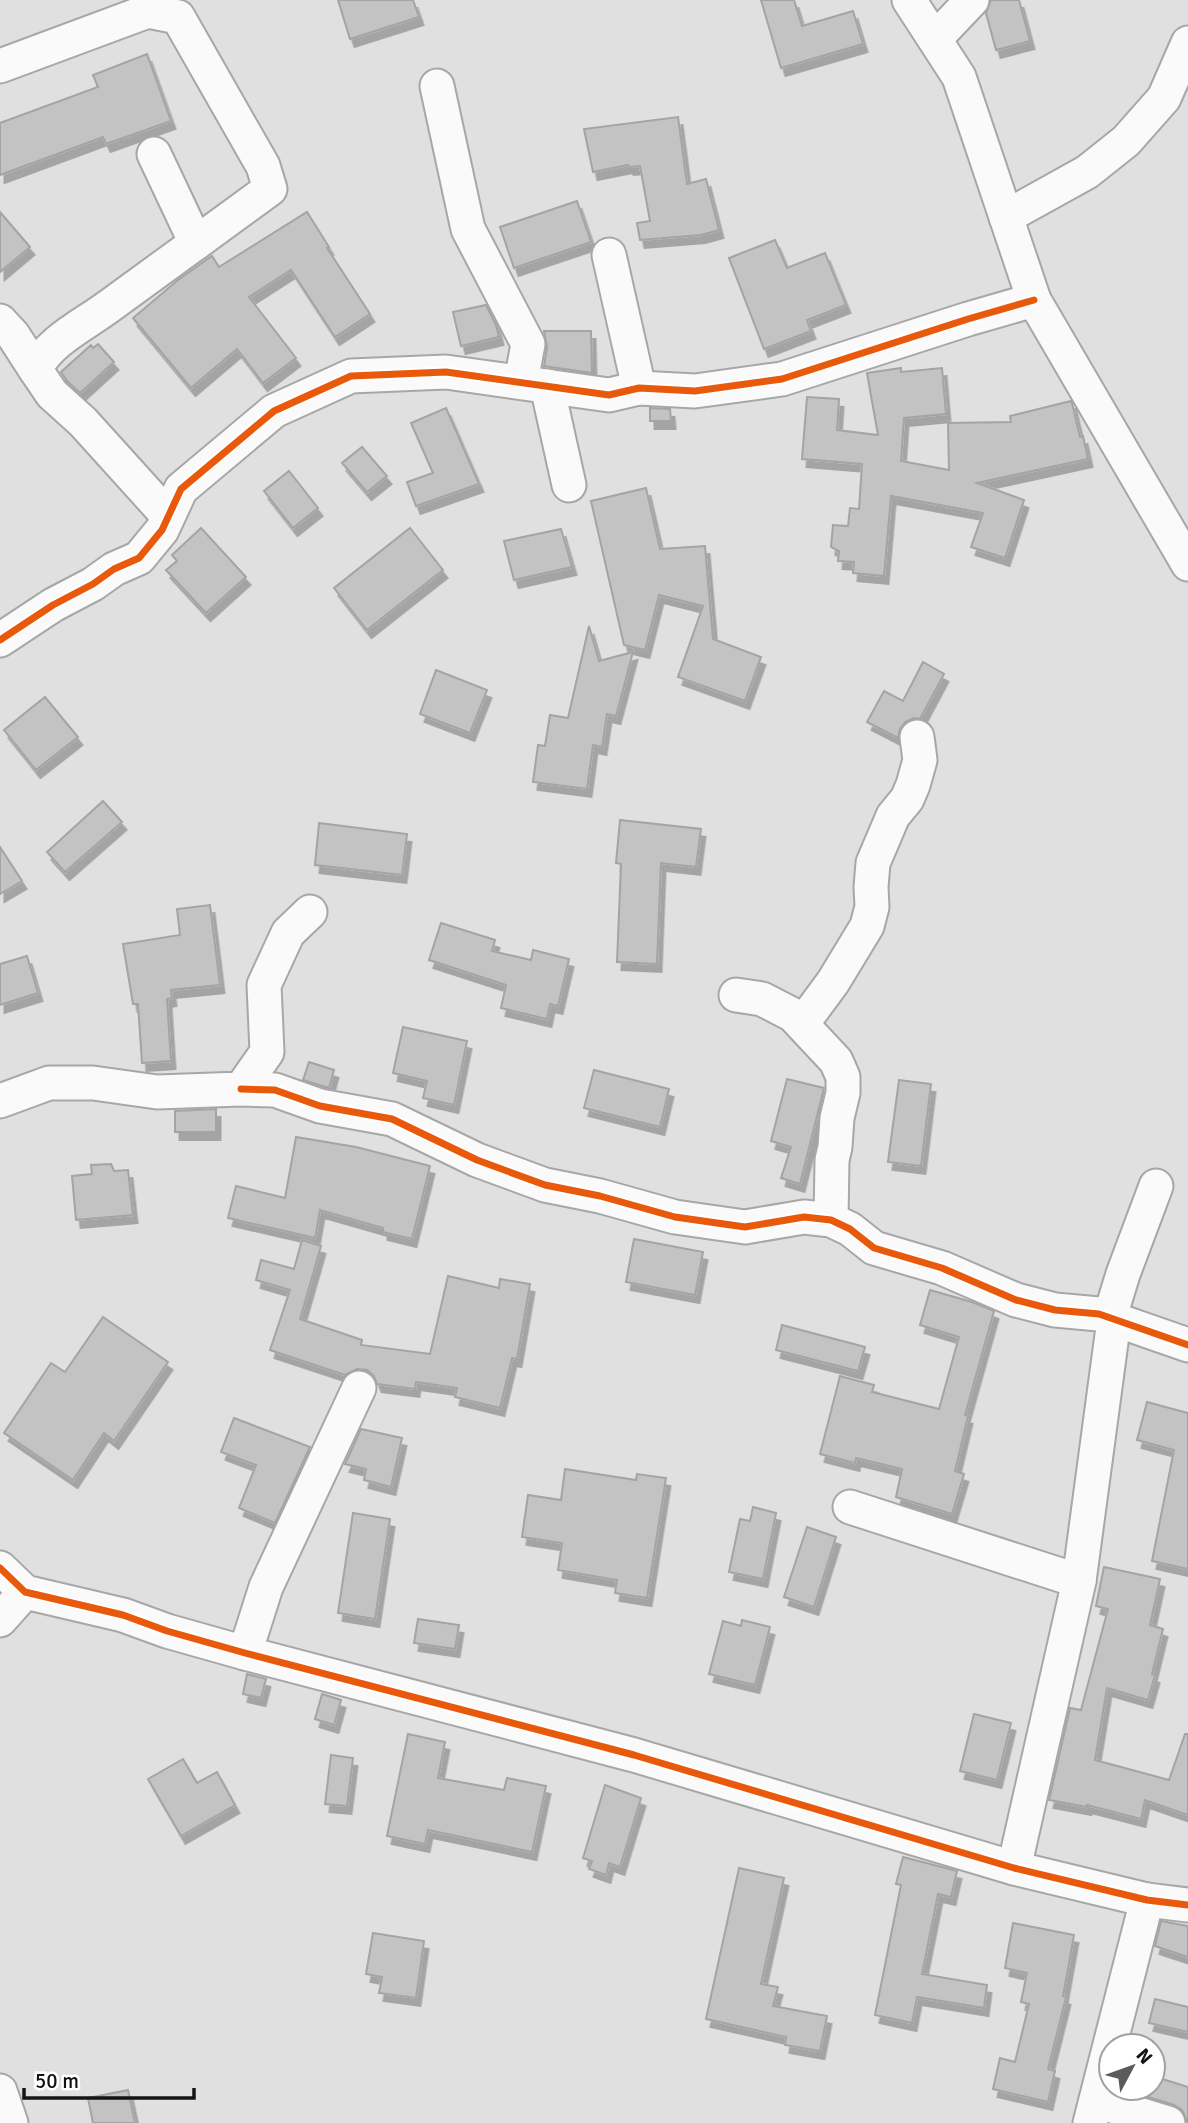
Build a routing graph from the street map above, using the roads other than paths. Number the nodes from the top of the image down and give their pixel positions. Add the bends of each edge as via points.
1 (909, 0) edge
2 (972, 0) edge
3 (935, 39) junction
4 (1188, 43) edge
5 (0, 66) edge
6 (437, 86) dead end
7 (154, 154) dead end
8 (1006, 217) junction
9 (196, 243) junction
10 (609, 255) dead end
11 (1034, 300) junction
12 (0, 321) edge
13 (35, 369) junction
14 (534, 384) junction
15 (639, 388) junction
16 (569, 485) dead end
17 (168, 516) junction
18 (1188, 564) edge
19 (0, 640) edge
20 (917, 737) dead end
21 (310, 912) dead end
22 (736, 995) dead end
23 (802, 1024) junction
24 (242, 1089) junction
25 (0, 1101) edge
26 (1156, 1186) dead end
27 (831, 1220) junction
28 (1114, 1320) junction
29 (1188, 1345) edge
30 (359, 1388) dead end
31 (850, 1507) dead end
32 (0, 1568) edge
33 (1079, 1581) junction
34 (25, 1592) junction
35 (0, 1620) edge
36 (245, 1653) junction
37 (1014, 1868) junction
38 (1147, 1900) junction
39 (1188, 1905) edge
40 (0, 2091) edge
41 (1093, 2112) edge
42 (11, 2123) edge
43 (1168, 2123) edge

1 - 3 street
2 - 3 street
3 - 8 street via 959,77
4 - 8 street via 1164,99 1126,141 1087,172
5 - 9 street via 148,11 178,17 263,166 270,189
6 - 14 street via 468,229 528,344
7 - 9 street
8 - 11 street
9 - 13 street via 61,339 42,355
10 - 15 street
11 - 15 street via 782,379 695,391
11 - 18 street
12 - 13 street
13 - 17 street via 52,394
14 - 15 street via 609,395
14 - 16 street
14 - 17 street via 446,372 351,376 274,411 181,489
17 - 19 street via 139,558
20 - 23 street via 920,760 913,785 893,816 873,863 867,926
21 - 24 street via 288,933 264,985 267,1052
22 - 23 street via 775,1004
23 - 27 street via 836,1061 843,1077 832,1160
24 - 25 street via 157,1091 50,1083
24 - 27 street via 275,1090 320,1106 392,1119 477,1160 545,1185 675,1217 745,1227 804,1217
26 - 28 street via 1123,1274 1112,1310
27 - 28 street via 874,1248 942,1268 1016,1300
28 - 29 street
28 - 33 street
30 - 36 street via 267,1587
31 - 33 street
32 - 34 street
33 - 37 street
34 - 35 street
34 - 36 street via 123,1615
36 - 37 street via 634,1755
37 - 38 street
38 - 39 street
38 - 41 street
40 - 42 street
41 - 43 street

